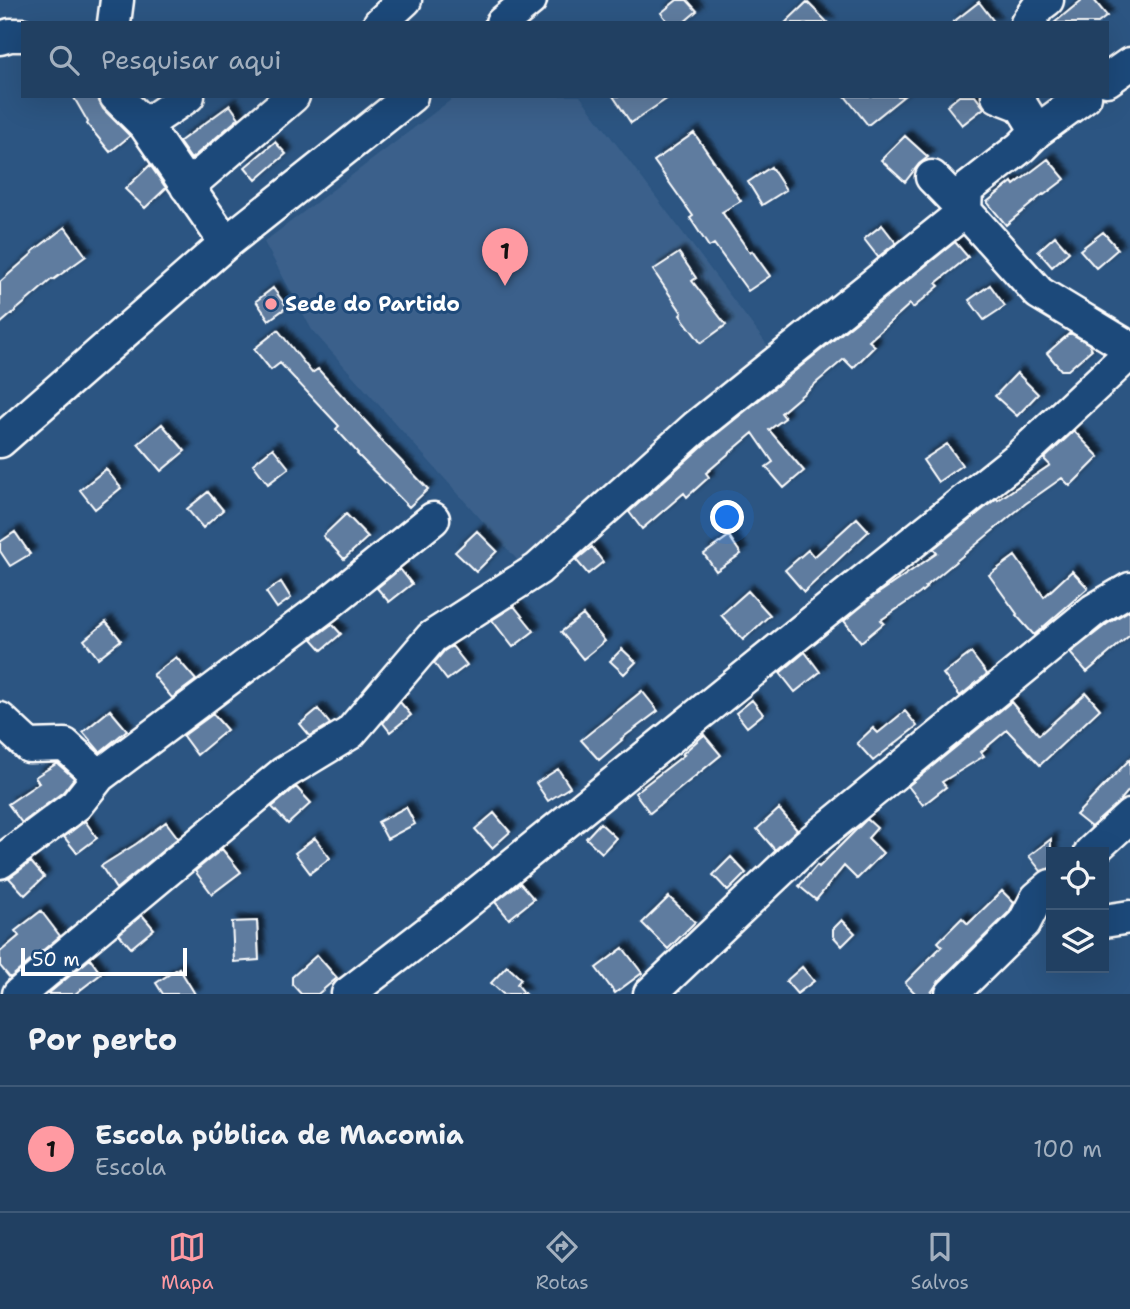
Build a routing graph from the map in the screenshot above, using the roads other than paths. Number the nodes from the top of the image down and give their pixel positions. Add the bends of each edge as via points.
1 (117, 0) edge
2 (374, 0) edge
3 (405, 0) edge
4 (530, 0) edge
5 (1047, 0) edge
6 (114, 21) edge
7 (379, 21) edge
8 (382, 21) edge
9 (504, 21) edge
10 (1028, 21) edge
11 (21, 35) edge
12 (0, 38) edge
13 (1130, 64) edge
14 (1109, 79) edge
15 (118, 98) edge
16 (185, 98) edge
17 (291, 98) edge
18 (1003, 98) edge
19 (1082, 98) edge
20 (403, 99) edge
21 (145, 125) junction
22 (1037, 131) junction
23 (932, 177) dead end
24 (187, 187) junction
25 (965, 211) junction
26 (226, 243) junction
27 (1130, 350) edge
28 (0, 441) edge
29 (433, 519) dead end
30 (1130, 589) edge
31 (0, 719) edge
32 (99, 776) junction
33 (1130, 816) edge
34 (1096, 847) edge
35 (0, 862) edge
36 (1046, 890) edge
37 (1130, 917) edge
38 (1109, 920) edge
39 (1037, 923) edge
40 (19, 994) edge
41 (348, 994) edge
42 (650, 994) edge
43 (952, 994) edge

1 - 6 street
2 - 7 street
3 - 8 street
4 - 9 street
5 - 10 street
11 - 12 street
13 - 14 street
15 - 21 street
16 - 21 street
17 - 24 street
18 - 22 street via 1021,106
19 - 22 street
20 - 26 street
21 - 24 street
22 - 25 street via 966,190
23 - 25 street
24 - 26 street
25 - 27 street via 1039,293
25 - 40 street via 696,427 538,569 432,637 350,733 284,773
26 - 28 street
27 - 41 street via 1018,458
29 - 32 street
30 - 42 street via 1094,611 806,846
31 - 32 street via 29,746 65,745
32 - 35 street via 76,805
33 - 34 street
36 - 39 street via 1037,898
37 - 38 street
39 - 43 street

